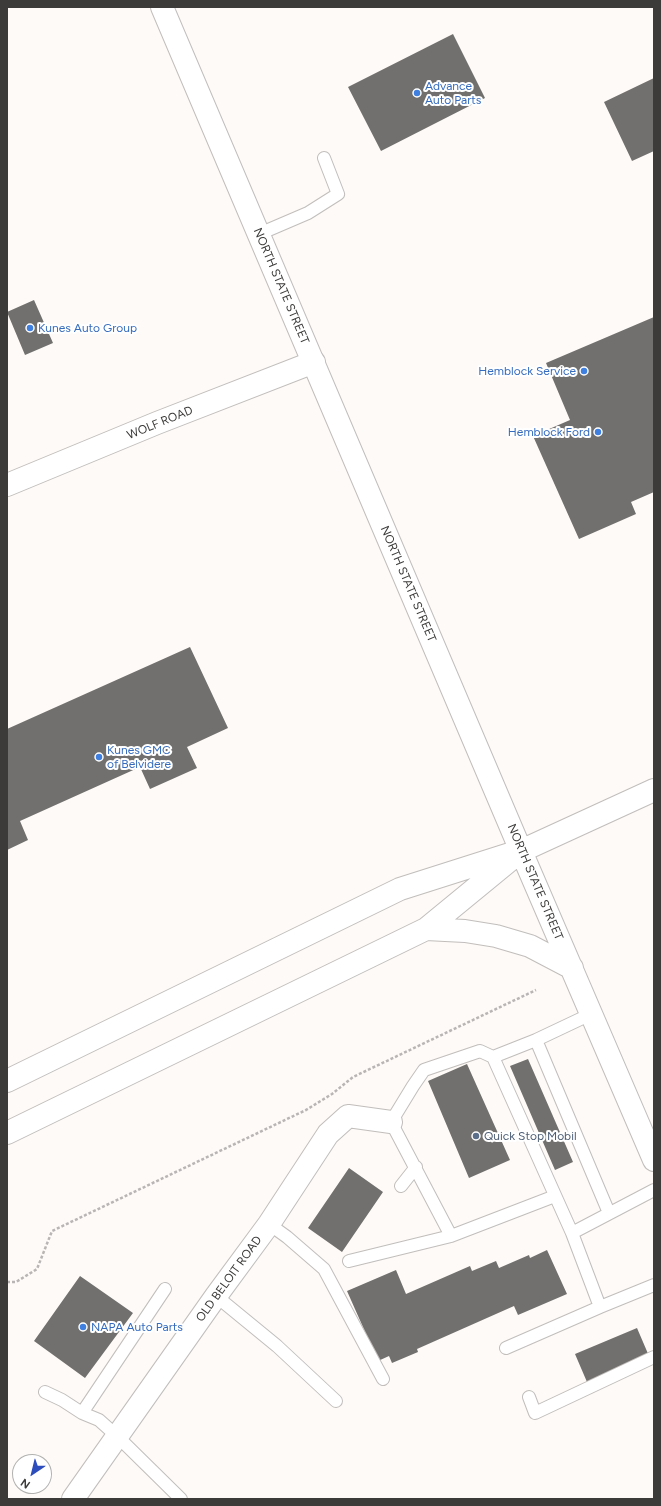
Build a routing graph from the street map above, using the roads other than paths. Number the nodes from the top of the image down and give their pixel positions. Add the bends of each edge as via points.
1 (162, 7) edge
2 (324, 158) dead end
3 (259, 234) junction
4 (314, 362) junction
5 (7, 485) edge
6 (654, 790) edge
7 (521, 850) junction
8 (426, 929) junction
9 (572, 968) junction
10 (591, 1014) junction
11 (536, 1040) junction
12 (493, 1057) junction
13 (7, 1081) edge
14 (391, 1122) junction
15 (7, 1133) edge
16 (654, 1160) edge
17 (416, 1167) junction
18 (401, 1186) dead end
19 (654, 1190) edge
20 (555, 1196) junction
21 (609, 1213) junction
22 (269, 1224) junction
23 (572, 1233) junction
24 (452, 1236) junction
25 (349, 1261) dead end
26 (654, 1285) edge
27 (165, 1290) dead end
28 (216, 1296) junction
29 (600, 1307) junction
30 (506, 1348) dead end
31 (654, 1357) edge
32 (383, 1379) dead end
33 (45, 1392) dead end
34 (529, 1397) dead end
35 (336, 1401) dead end
36 (82, 1413) junction
37 (118, 1437) junction
38 (73, 1499) edge
39 (181, 1499) edge

1 - 3 main road, NORTH STATE STREET
2 - 3 lane via 338,194 308,213
3 - 4 main road, NORTH STATE STREET
4 - 5 main road, WOLF ROAD
4 - 7 main road, NORTH STATE STREET
6 - 7 main road
7 - 8 main road
7 - 9 main road, NORTH STATE STREET
7 - 13 main road via 400,889
8 - 9 main road via 496,936 530,946
8 - 15 main road
9 - 10 main road, NORTH STATE STREET
10 - 11 lane
10 - 16 main road, NORTH STATE STREET
11 - 12 lane
11 - 21 lane
12 - 14 lane via 480,1051 424,1070
12 - 20 lane
14 - 17 lane
14 - 22 main road, OLD BELOIT ROAD via 348,1116 328,1134
17 - 18 lane
17 - 24 lane
19 - 21 lane
20 - 23 lane
20 - 24 lane
21 - 23 lane
22 - 28 main road, OLD BELOIT ROAD
22 - 32 lane via 324,1269
23 - 29 lane
24 - 25 lane
26 - 29 lane
27 - 36 lane
28 - 35 lane via 277,1346
28 - 37 main road, OLD BELOIT ROAD
29 - 30 lane
31 - 34 lane via 535,1413
33 - 36 lane
36 - 37 lane via 99,1420
37 - 38 main road, OLD BELOIT ROAD
37 - 39 lane

